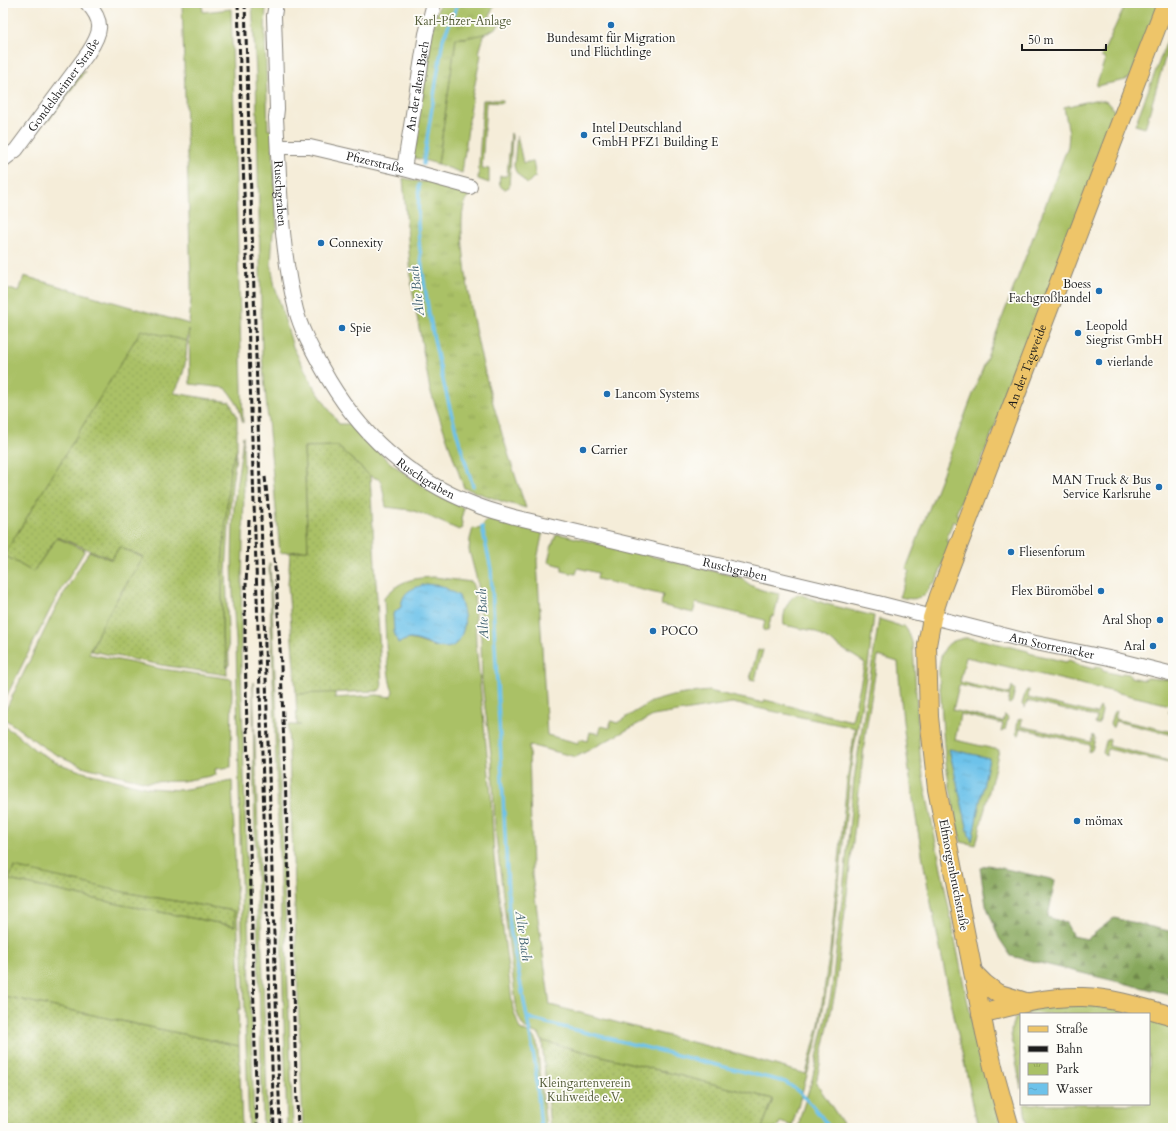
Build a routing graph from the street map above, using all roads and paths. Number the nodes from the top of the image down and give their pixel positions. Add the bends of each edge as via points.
1 (87, 3) edge
2 (276, 3) edge
3 (434, 3) edge
4 (1166, 3) edge
5 (278, 147) junction
6 (3, 160) edge
7 (404, 169) junction
8 (470, 187) dead end
9 (932, 618) junction
10 (1173, 674) edge
11 (974, 973) junction
12 (1026, 1002) junction
13 (981, 1014) junction
14 (1173, 1016) edge
15 (1010, 1128) edge

1 - 6 street, Gondelsheimer Straße via 95,11 98,19 97,40 16,150
2 - 5 street, Ruschgraben via 274,16
3 - 7 street, An der alten Bach
4 - 9 main road, An der Tagweide
5 - 7 street, Pfizerstraße via 310,147
5 - 9 street, Ruschgraben via 286,255 297,312 308,344 330,383 354,416 375,441 405,466 441,489 476,505 514,517
7 - 8 street, Pfizerstraße
9 - 10 street, Am Storrenacker
9 - 11 main road, Elfmorgenbruchstraße via 927,660 934,764
11 - 12 main road via 998,994
11 - 13 main road, Elfmorgenbruchstraße
12 - 13 main road
12 - 14 main road via 1085,997
13 - 15 main road, Elfmorgenbruchstraße

